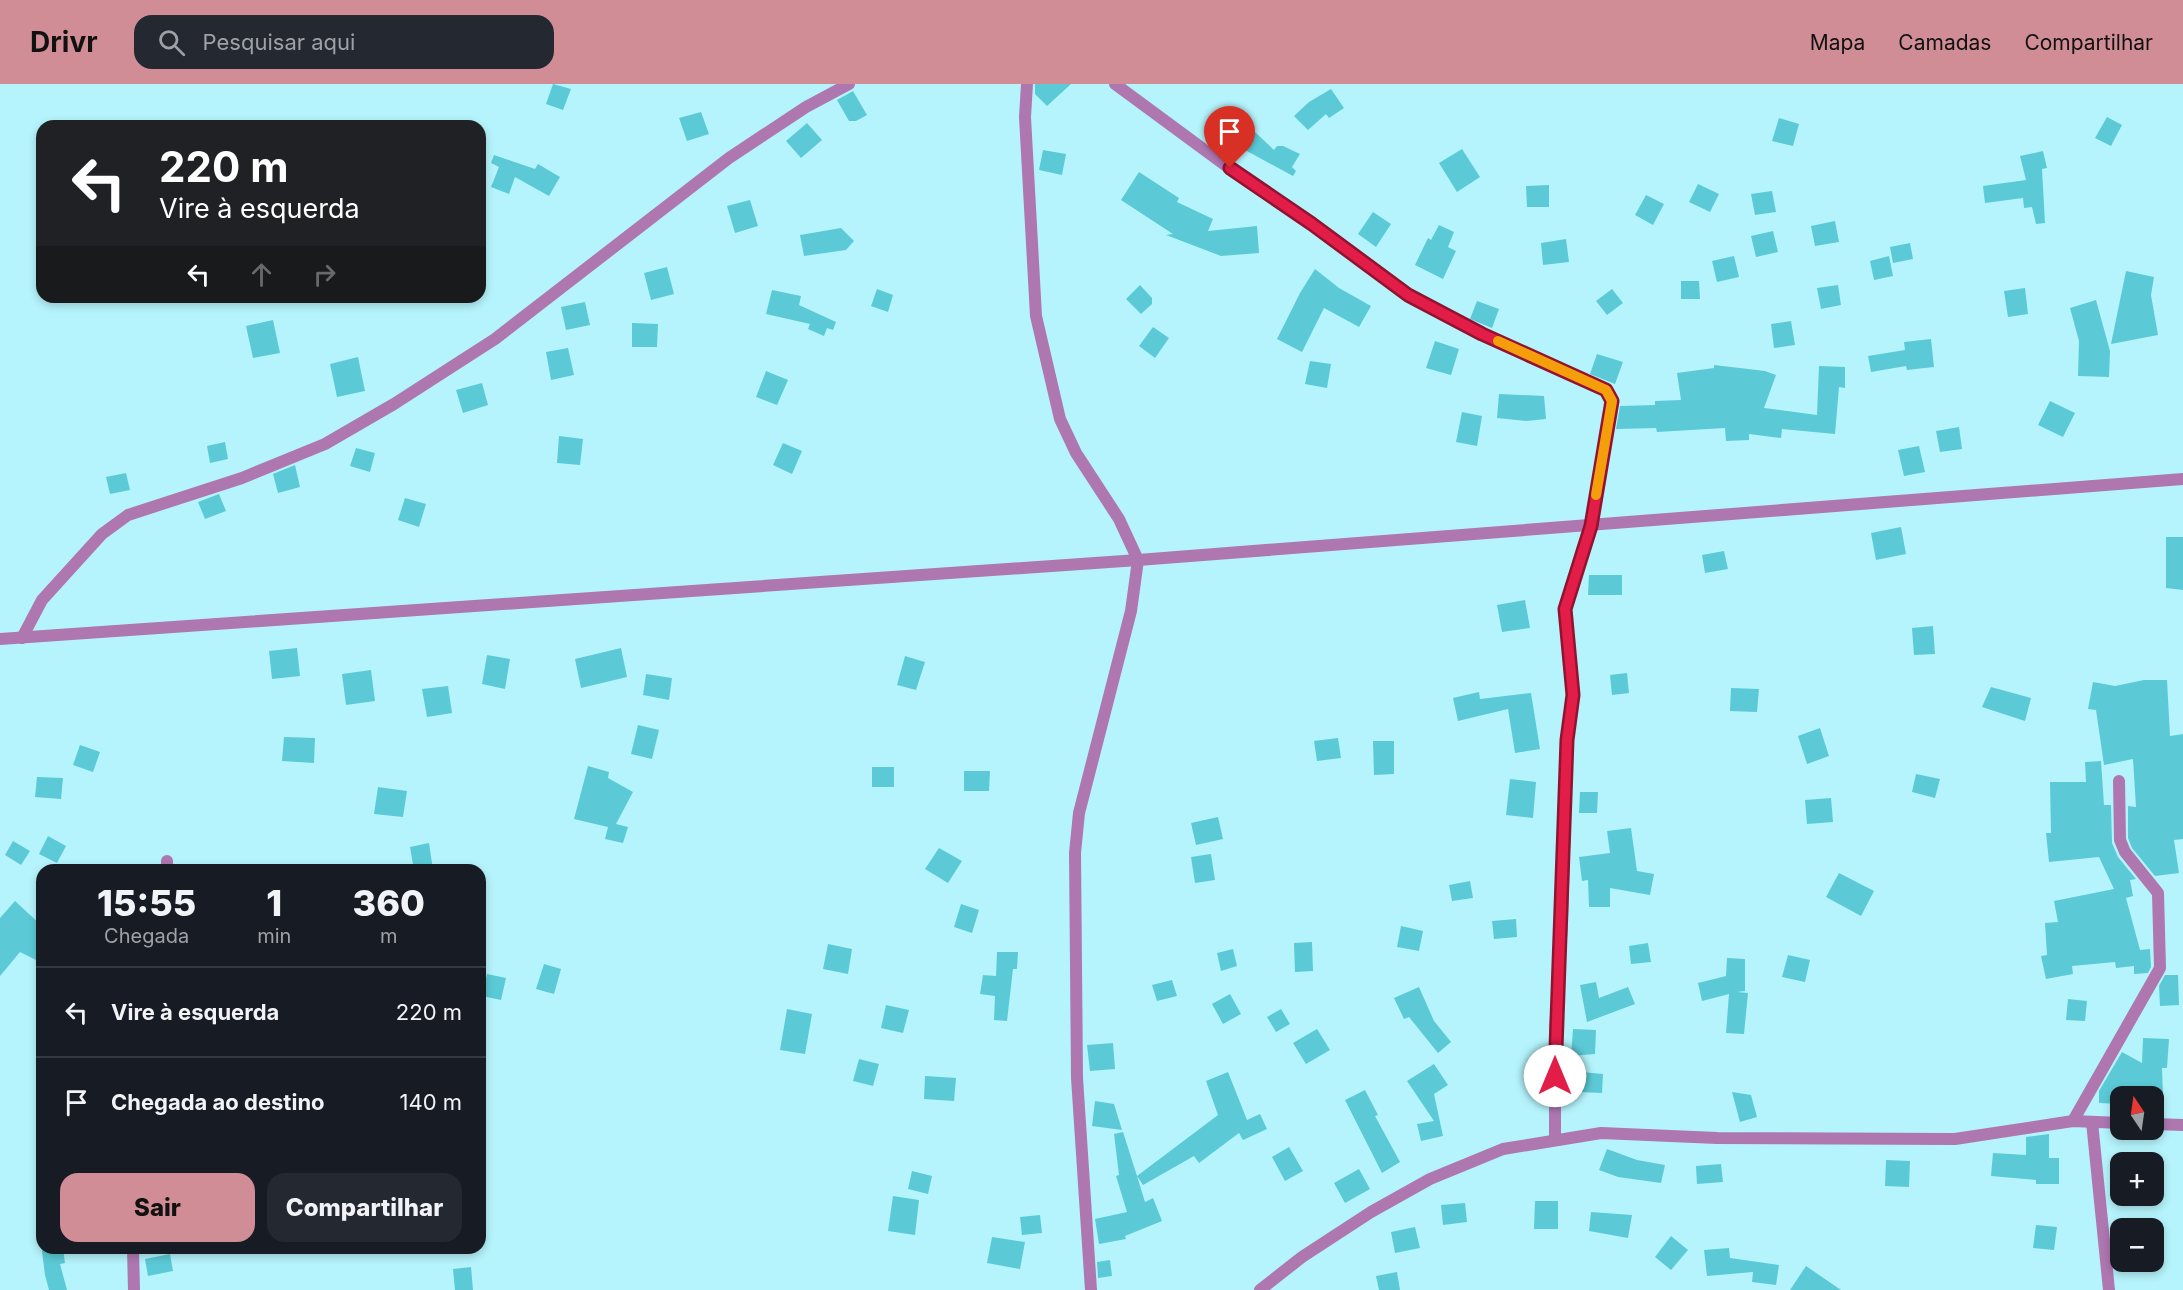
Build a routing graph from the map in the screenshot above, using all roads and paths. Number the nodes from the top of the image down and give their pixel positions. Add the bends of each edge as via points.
1 (849, 84) edge
2 (1027, 84) edge
3 (1115, 84) edge
4 (2183, 479) edge
5 (1591, 526) junction
6 (1138, 560) junction
7 (22, 638) junction
8 (0, 639) edge
9 (2119, 781) dead end
10 (2073, 1121) junction
11 (2092, 1122) junction
12 (2110, 1123) edge
13 (2164, 1124) edge
14 (2183, 1125) edge
15 (1555, 1140) junction
16 (133, 1254) edge
17 (134, 1290) edge
18 (1091, 1290) edge
19 (1260, 1290) edge
20 (2109, 1290) edge

1 - 7 street via 729,158 495,339 394,404 325,444 242,478 128,515 102,534 42,600
2 - 6 street via 1025,117 1036,316 1060,419 1076,453 1119,519
3 - 5 street via 1408,295 1482,334 1606,390 1612,401
4 - 5 street
5 - 6 street
5 - 15 street via 1565,609 1573,695 1567,740 1555,1033
6 - 7 street
6 - 18 street via 1131,611 1079,813 1076,853 1077,1078
7 - 8 street
9 - 10 street via 2120,840 2158,893 2160,968
10 - 11 street
10 - 15 street via 1955,1139 1717,1138 1601,1133
11 - 12 street
11 - 20 street
13 - 14 street
15 - 19 street via 1503,1149 1430,1179 1302,1257
16 - 17 street

